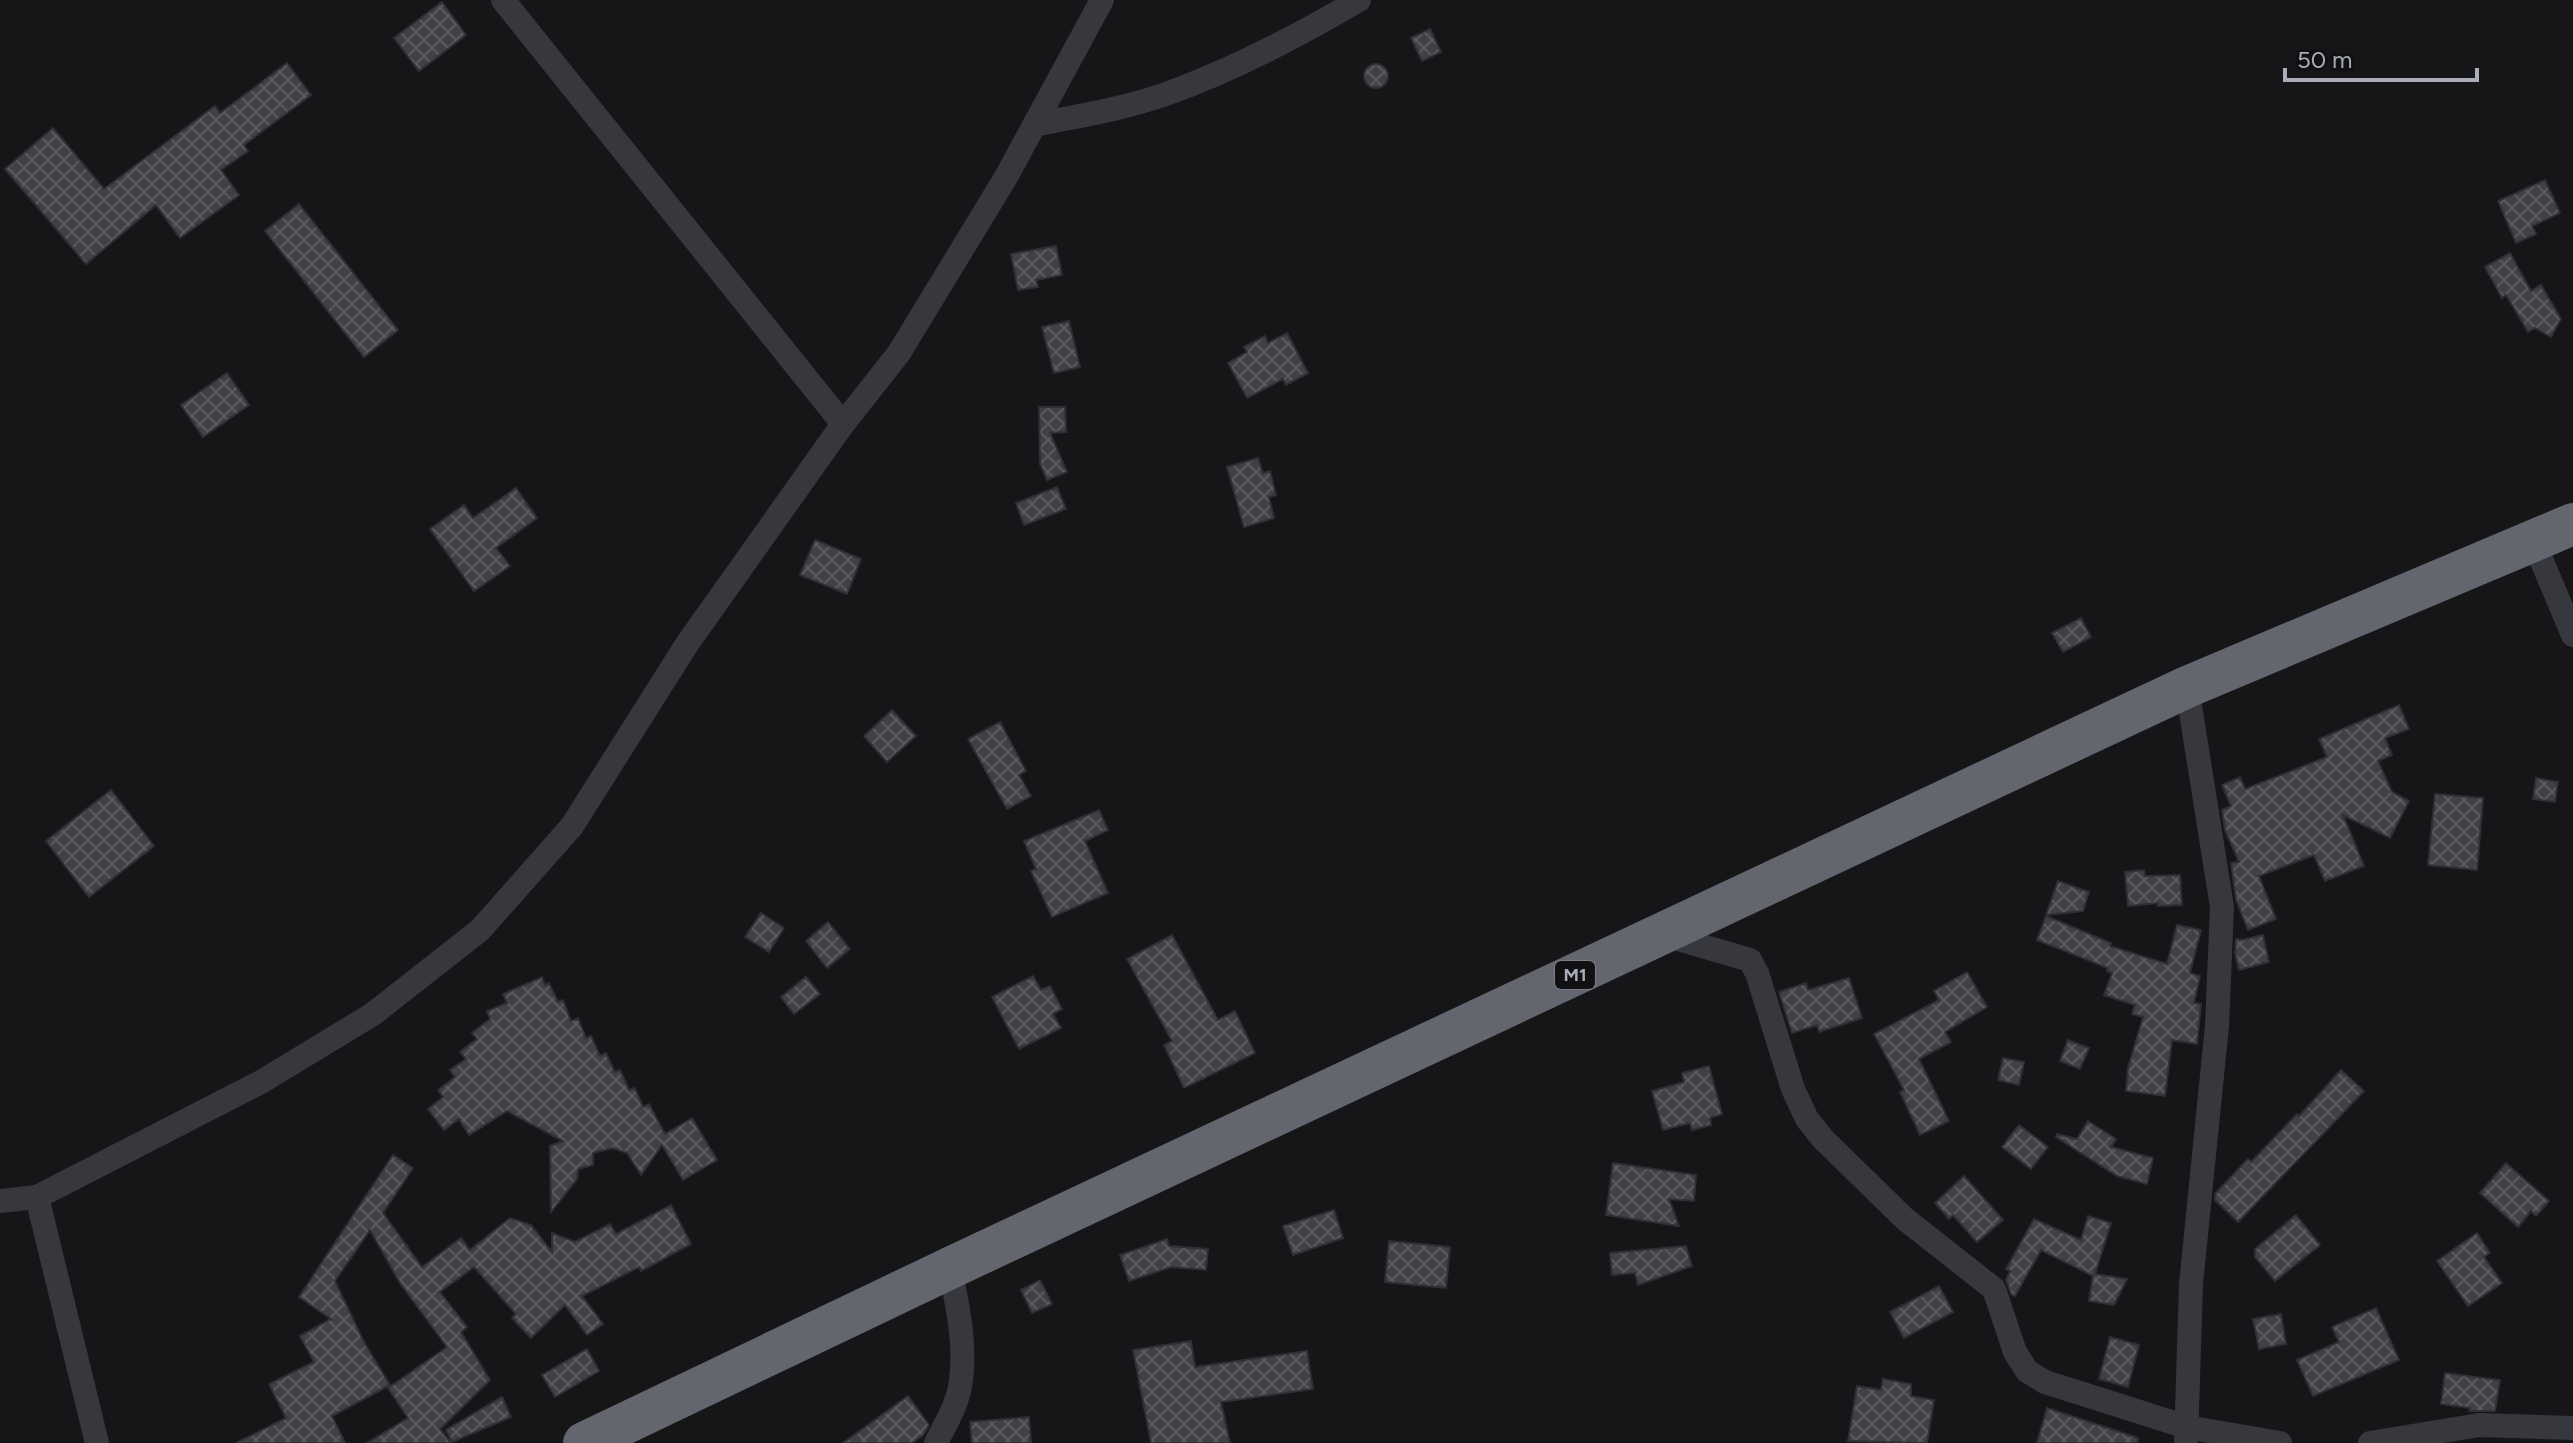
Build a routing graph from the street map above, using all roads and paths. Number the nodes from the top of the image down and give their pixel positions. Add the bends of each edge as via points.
1 (503, 0) edge
2 (1102, 0) edge
3 (1359, 0) edge
4 (1034, 125) junction
5 (843, 424) junction
6 (2573, 524) edge
7 (2533, 540) junction
8 (2573, 635) edge
9 (2187, 687) junction
10 (1661, 934) junction
11 (37, 1197) junction
12 (0, 1201) edge
13 (950, 1268) junction
14 (2573, 1428) edge
15 (2187, 1435) edge
16 (97, 1443) edge
17 (584, 1443) edge
18 (936, 1443) edge
19 (2280, 1443) edge
20 (2370, 1443) edge

1 - 5 street
2 - 4 street
3 - 4 street via 1264,52 1166,94
4 - 5 street via 906,341
5 - 11 street via 687,644 572,826 480,930 373,1014 261,1082
6 - 7 highway, M1
7 - 8 street
7 - 9 highway, M1
9 - 10 highway, M1
9 - 15 street via 2222,907 2217,1026 2191,1284
10 - 13 highway, M1
10 - 15 street via 1750,960 1807,1119 1905,1219 1994,1289 2015,1352 2027,1371
11 - 12 street
11 - 16 street
13 - 17 highway, M1
13 - 18 street via 961,1328 961,1380
14 - 20 street via 2479,1425
15 - 19 street

